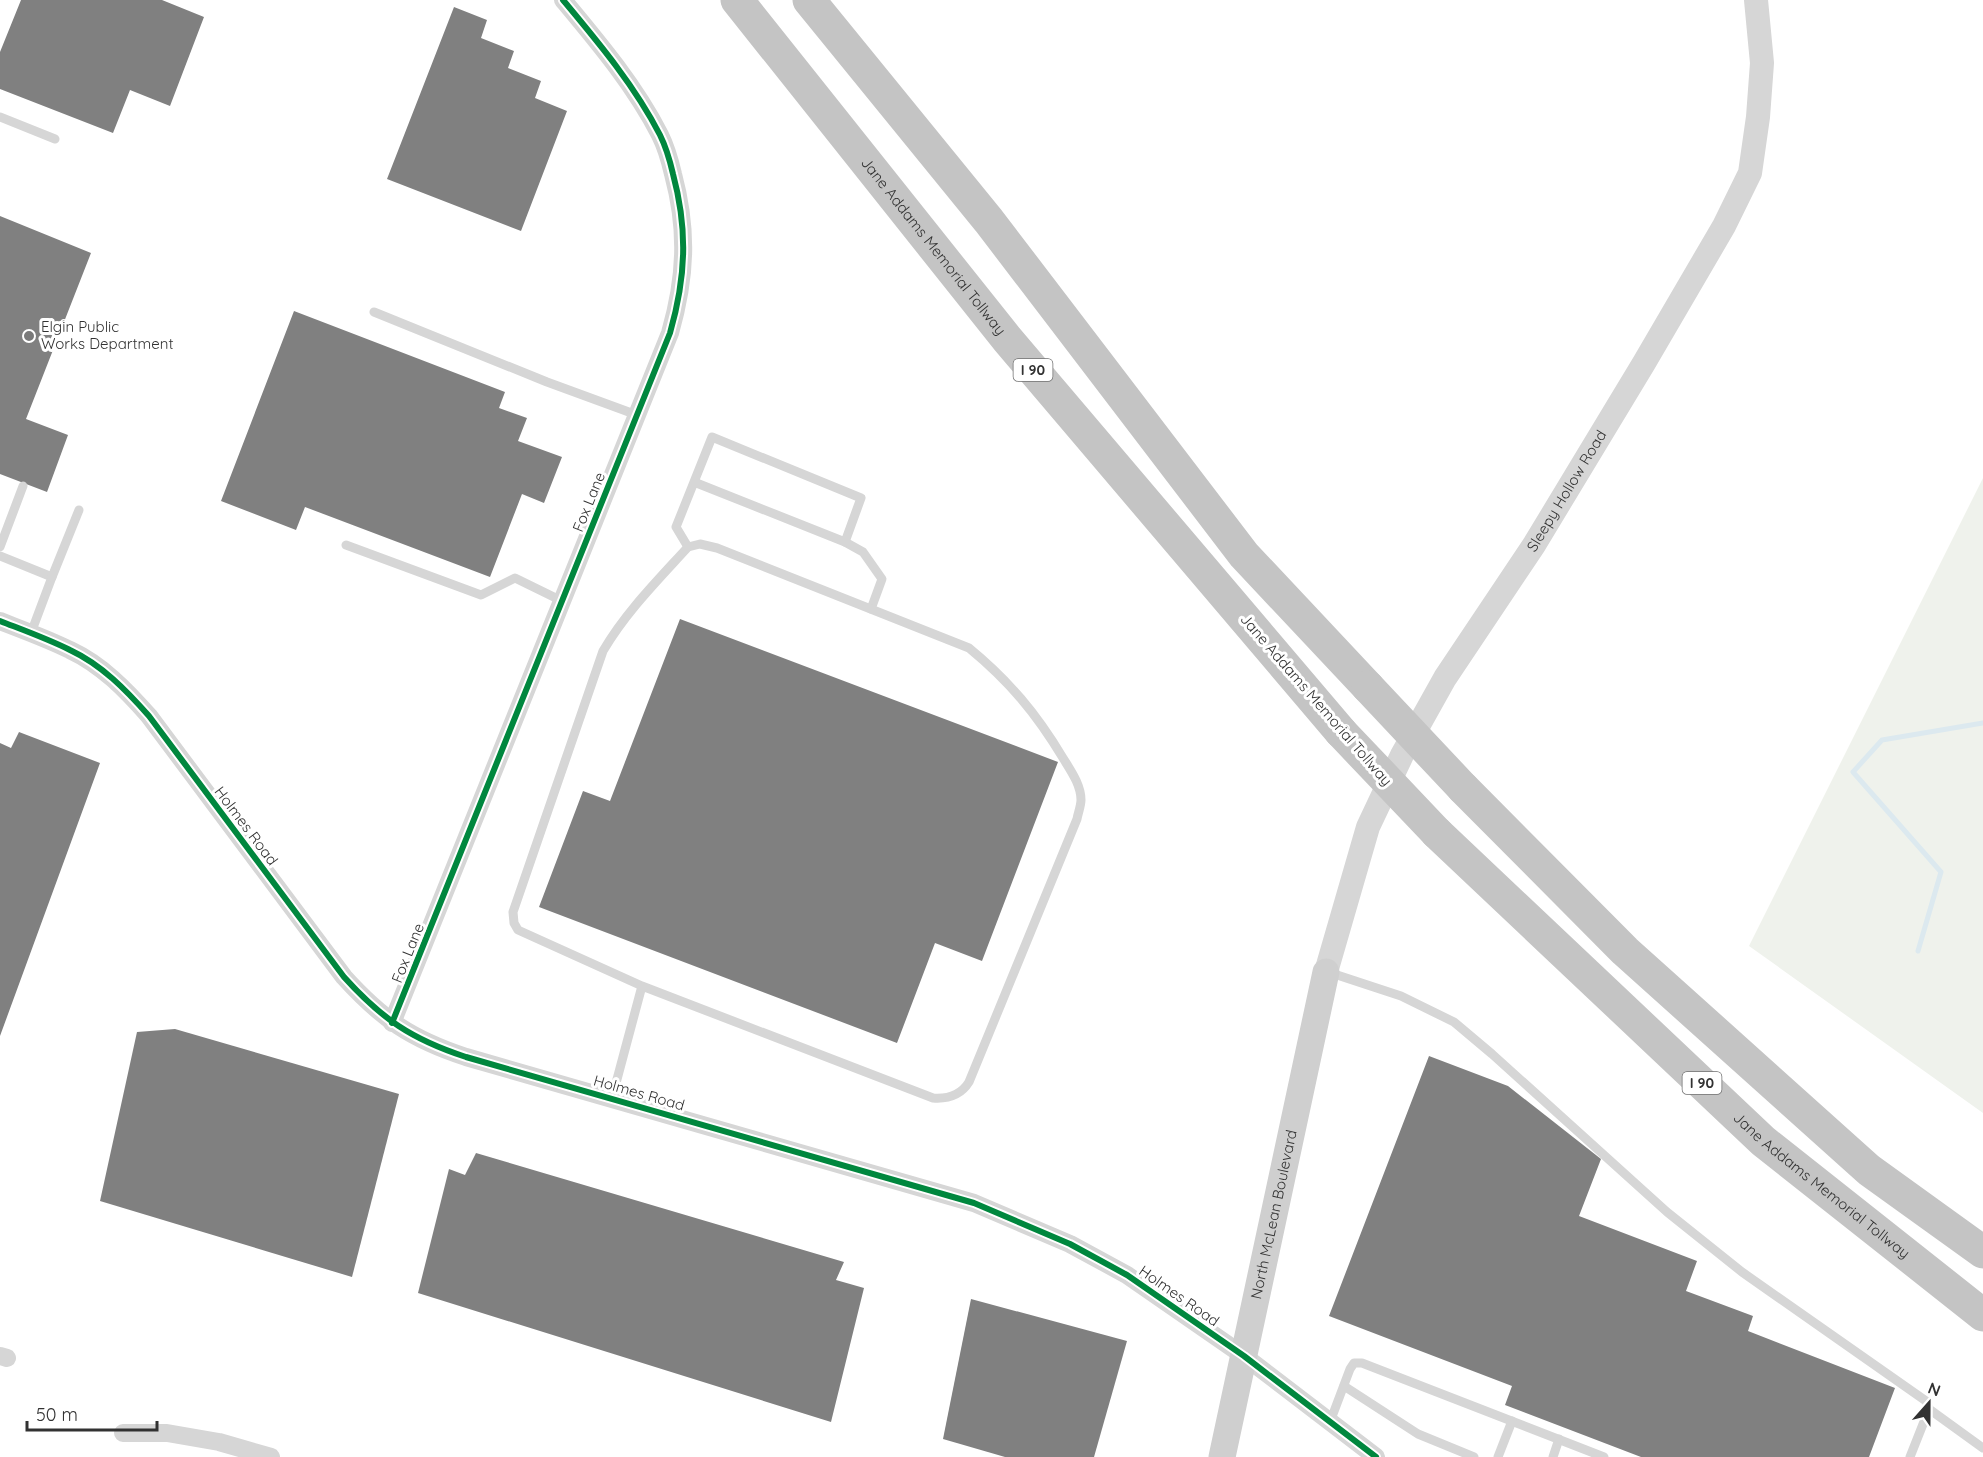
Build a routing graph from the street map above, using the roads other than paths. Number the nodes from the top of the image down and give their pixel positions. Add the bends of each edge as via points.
1 (563, 0) edge
2 (736, 0) edge
3 (809, 0) edge
4 (1756, 0) edge
5 (0, 117) edge
6 (55, 139) dead end
7 (374, 312) dead end
8 (637, 414) junction
9 (694, 482) junction
10 (23, 486) dead end
11 (79, 510) dead end
12 (845, 542) junction
13 (346, 546) dead end
14 (0, 547) edge
15 (688, 547) junction
16 (0, 556) edge
17 (52, 577) junction
18 (562, 601) junction
19 (871, 609) junction
20 (0, 621) edge
21 (31, 633) junction
22 (1326, 972) junction
23 (642, 986) junction
24 (392, 1023) junction
25 (612, 1098) junction
26 (1921, 1207) junction
27 (1983, 1244) edge
28 (1983, 1252) edge
29 (1983, 1315) edge
30 (1244, 1356) junction
31 (1344, 1386) junction
32 (1929, 1409) junction
33 (1512, 1420) junction
34 (1330, 1422) junction
35 (123, 1433) dead end
36 (1559, 1439) junction
37 (1983, 1448) edge
38 (1603, 1456) edge
39 (271, 1457) edge
40 (1222, 1457) edge
41 (1376, 1457) edge
42 (1474, 1457) edge
43 (1498, 1457) edge
44 (1552, 1457) edge
45 (1910, 1457) edge

1 - 8 street, Fox Lane via 631,89 661,136 683,222 684,260 677,310
2 - 29 highway, Jane Addams Memorial Tollway / I 90, bridge via 1007,339 1341,732 1437,834 1763,1141
3 - 26 highway, bridge via 989,221 1244,555 1463,788 1625,951 1869,1170
4 - 22 street, Sleepy Hollow Road via 1762,63 1750,173 1724,226 1644,363 1534,545 1445,678 1402,754 1368,827
5 - 6 lane
7 - 8 lane
8 - 18 street, Fox Lane
9 - 12 lane
9 - 12 lane via 712,437 861,498
9 - 15 lane via 676,527
10 - 14 lane
11 - 17 lane
12 - 19 lane via 863,552 882,579
13 - 18 lane via 482,595 515,578
15 - 19 lane via 700,544 717,548
15 - 23 lane via 635,605 603,651 513,912 518,930
16 - 17 lane
17 - 21 lane
18 - 24 street, Fox Lane
19 - 23 lane via 969,648 1022,698 1077,780 1081,800 1077,819 969,1082 954,1096 933,1098
20 - 21 street, Holmes Road
21 - 24 street, Holmes Road via 72,651 112,678 133,698 344,976
22 - 30 main road, North McLean Boulevard
22 - 32 lane via 1401,996 1454,1022 1667,1212 1742,1272 1926,1401
23 - 25 lane
24 - 25 street, Holmes Road via 438,1048
25 - 30 street, Holmes Road via 974,1203 1070,1244 1127,1275
26 - 27 highway
26 - 28 highway
30 - 34 street, Holmes Road
30 - 40 main road, North McLean Boulevard
31 - 33 lane via 1350,1368 1354,1363 1362,1363
31 - 34 lane
31 - 42 lane via 1418,1434
32 - 37 lane
32 - 45 lane
33 - 36 lane
33 - 43 lane
34 - 41 street, Holmes Road
35 - 39 street via 167,1433
36 - 38 lane
36 - 44 lane

